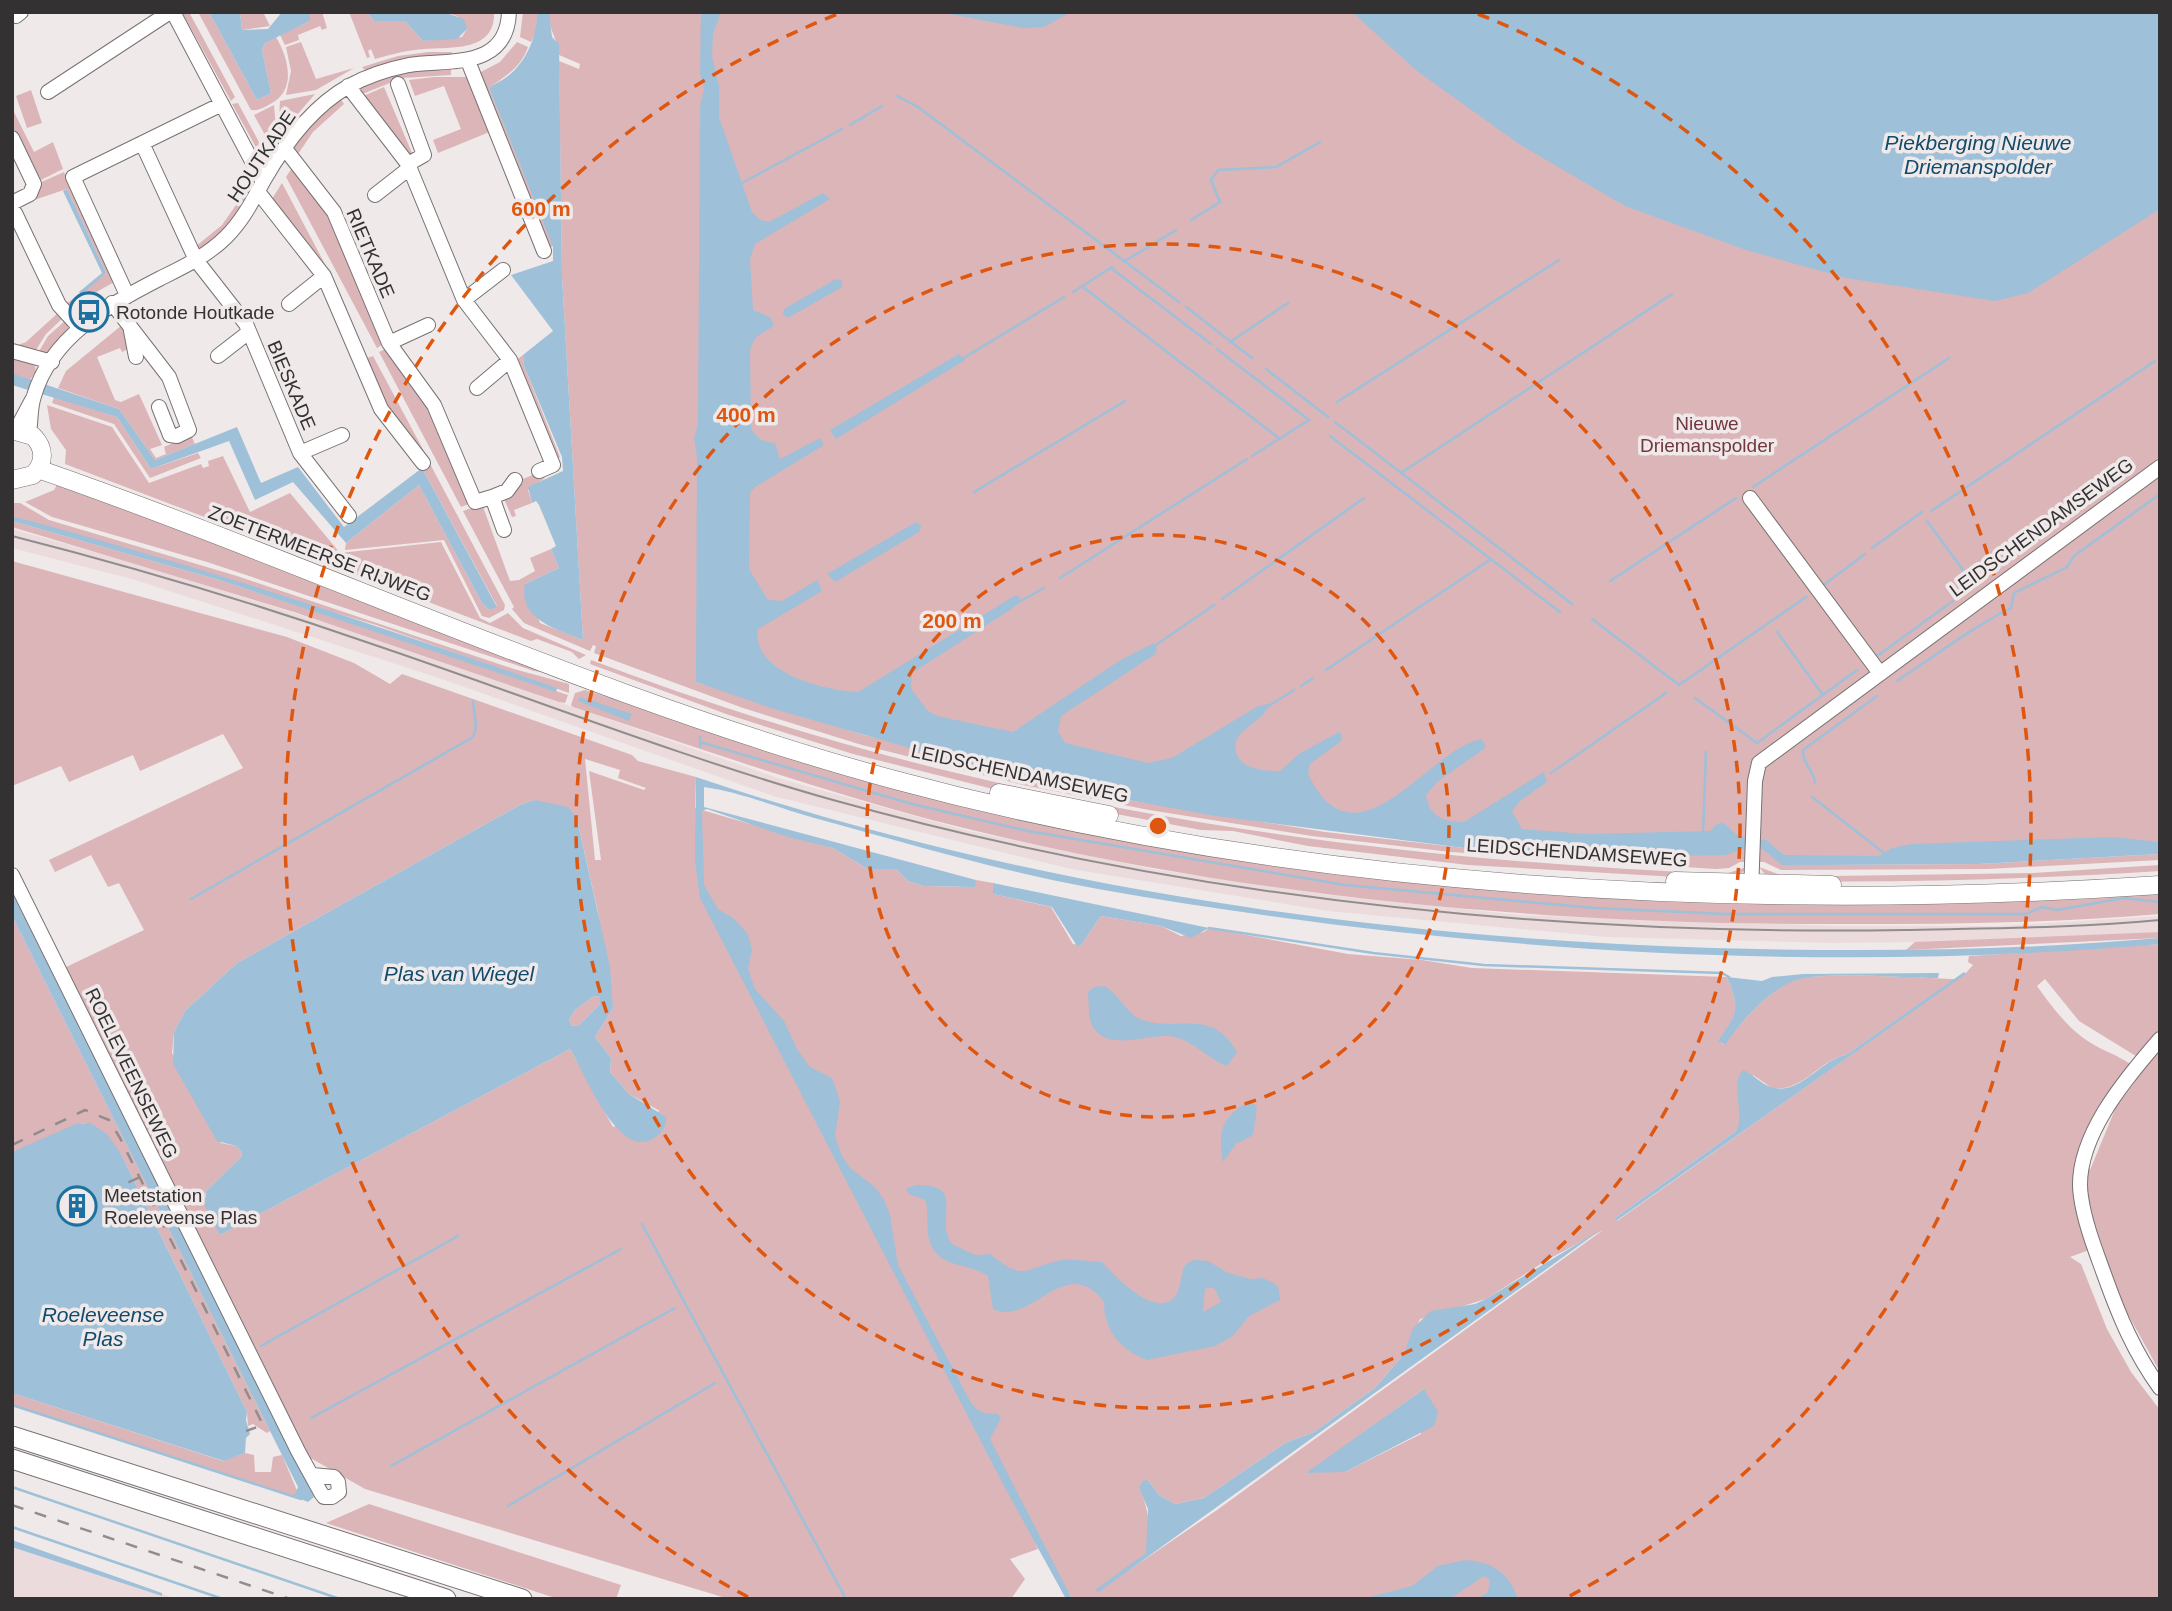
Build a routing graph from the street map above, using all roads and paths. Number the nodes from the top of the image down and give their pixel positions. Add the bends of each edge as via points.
1 (171, 12) edge
2 (509, 12) edge
3 (468, 61) junction
4 (398, 84) dead end
5 (348, 86) junction
6 (48, 92) dead end
7 (222, 104) junction
8 (12, 138) edge
9 (142, 143) junction
10 (286, 150) junction
11 (408, 164) junction
12 (261, 187) junction
13 (374, 195) dead end
14 (14, 208) edge
15 (544, 251) dead end
16 (197, 260) junction
17 (503, 270) dead end
18 (324, 276) junction
19 (127, 295) junction
20 (464, 300) junction
21 (112, 303) junction
22 (289, 304) dead end
23 (130, 324) junction
24 (428, 325) dead end
25 (80, 328) junction
26 (248, 332) junction
27 (388, 343) junction
28 (12, 351) edge
29 (218, 356) dead end
30 (136, 357) dead end
31 (510, 360) junction
32 (52, 362) junction
33 (477, 388) dead end
34 (159, 407) dead end
35 (19, 431) edge
36 (342, 435) dead end
37 (300, 453) junction
38 (40, 463) junction
39 (423, 463) dead end
40 (2160, 467) edge
41 (539, 471) dead end
42 (12, 480) edge
43 (515, 480) dead end
44 (492, 497) junction
45 (1751, 498) dead end
46 (349, 516) dead end
47 (504, 530) dead end
48 (586, 671) joint
49 (1879, 672) junction
50 (2160, 873) edge
51 (12, 875) edge
52 (2160, 884) edge
53 (1751, 890) junction
54 (2160, 1039) edge
55 (2160, 1388) edge
56 (12, 1436) edge
57 (12, 1459) edge
58 (312, 1475) dead end
59 (446, 1599) edge
60 (522, 1599) edge

1 - 6 street
1 - 7 street
2 - 3 street, HOUTKADE via 500,41
3 - 5 street, HOUTKADE via 397,68
3 - 15 street
4 - 11 street via 425,155
5 - 10 street, HOUTKADE via 307,120
5 - 11 street
7 - 9 street
7 - 12 street
8 - 14 street via 34,189
9 - 16 street, BIESKADE
9 - 19 street via 73,177
10 - 12 street, HOUTKADE
10 - 27 street, RIETKADE via 334,212
11 - 13 street via 407,170
11 - 20 street
12 - 16 street, HOUTKADE via 226,237
12 - 18 street
14 - 25 street via 59,305
16 - 19 street, HOUTKADE
16 - 26 street, BIESKADE
17 - 20 street
18 - 22 street
18 - 39 street via 381,409
19 - 21 street, HOUTKADE
20 - 31 street
21 - 23 street
21 - 25 street, HOUTKADE
23 - 30 street
23 - 34 street via 169,377 189,430 170,435
24 - 27 street
25 - 32 street, HOUTKADE
26 - 29 street, BIESKADE
26 - 37 street, BIESKADE
27 - 44 street, RIETKADE via 434,405 475,502
28 - 32 street
31 - 33 street
31 - 41 street via 553,465
32 - 35 street, HOUTKADE
35 - 38 main road via 40,445
36 - 37 street, BIESKADE
37 - 46 street, BIESKADE
38 - 42 main road via 26,479
38 - 48 main road, ZOETERMEERSE RIJWEG
40 - 49 street, LEIDSCHENDAMSEWEG
43 - 44 street via 507,491
44 - 47 street
45 - 49 street
48 - 53 main road, LEIDSCHENDAMSEWEG via 710,723 896,780 1131,832 1294,859 1446,875
49 - 53 street, LEIDSCHENDAMSEWEG via 1759,763
50 - 53 main road, LEIDSCHENDAMSEWEG via 2015,883
51 - 58 street, ROELEVEENSEWEG
52 - 53 main road, LEIDSCHENDAMSEWEG via 2054,892
54 - 55 street via 2117,1092 2101,1120 2087,1151 2080,1195 2123,1327
56 - 60 highway
57 - 59 highway

